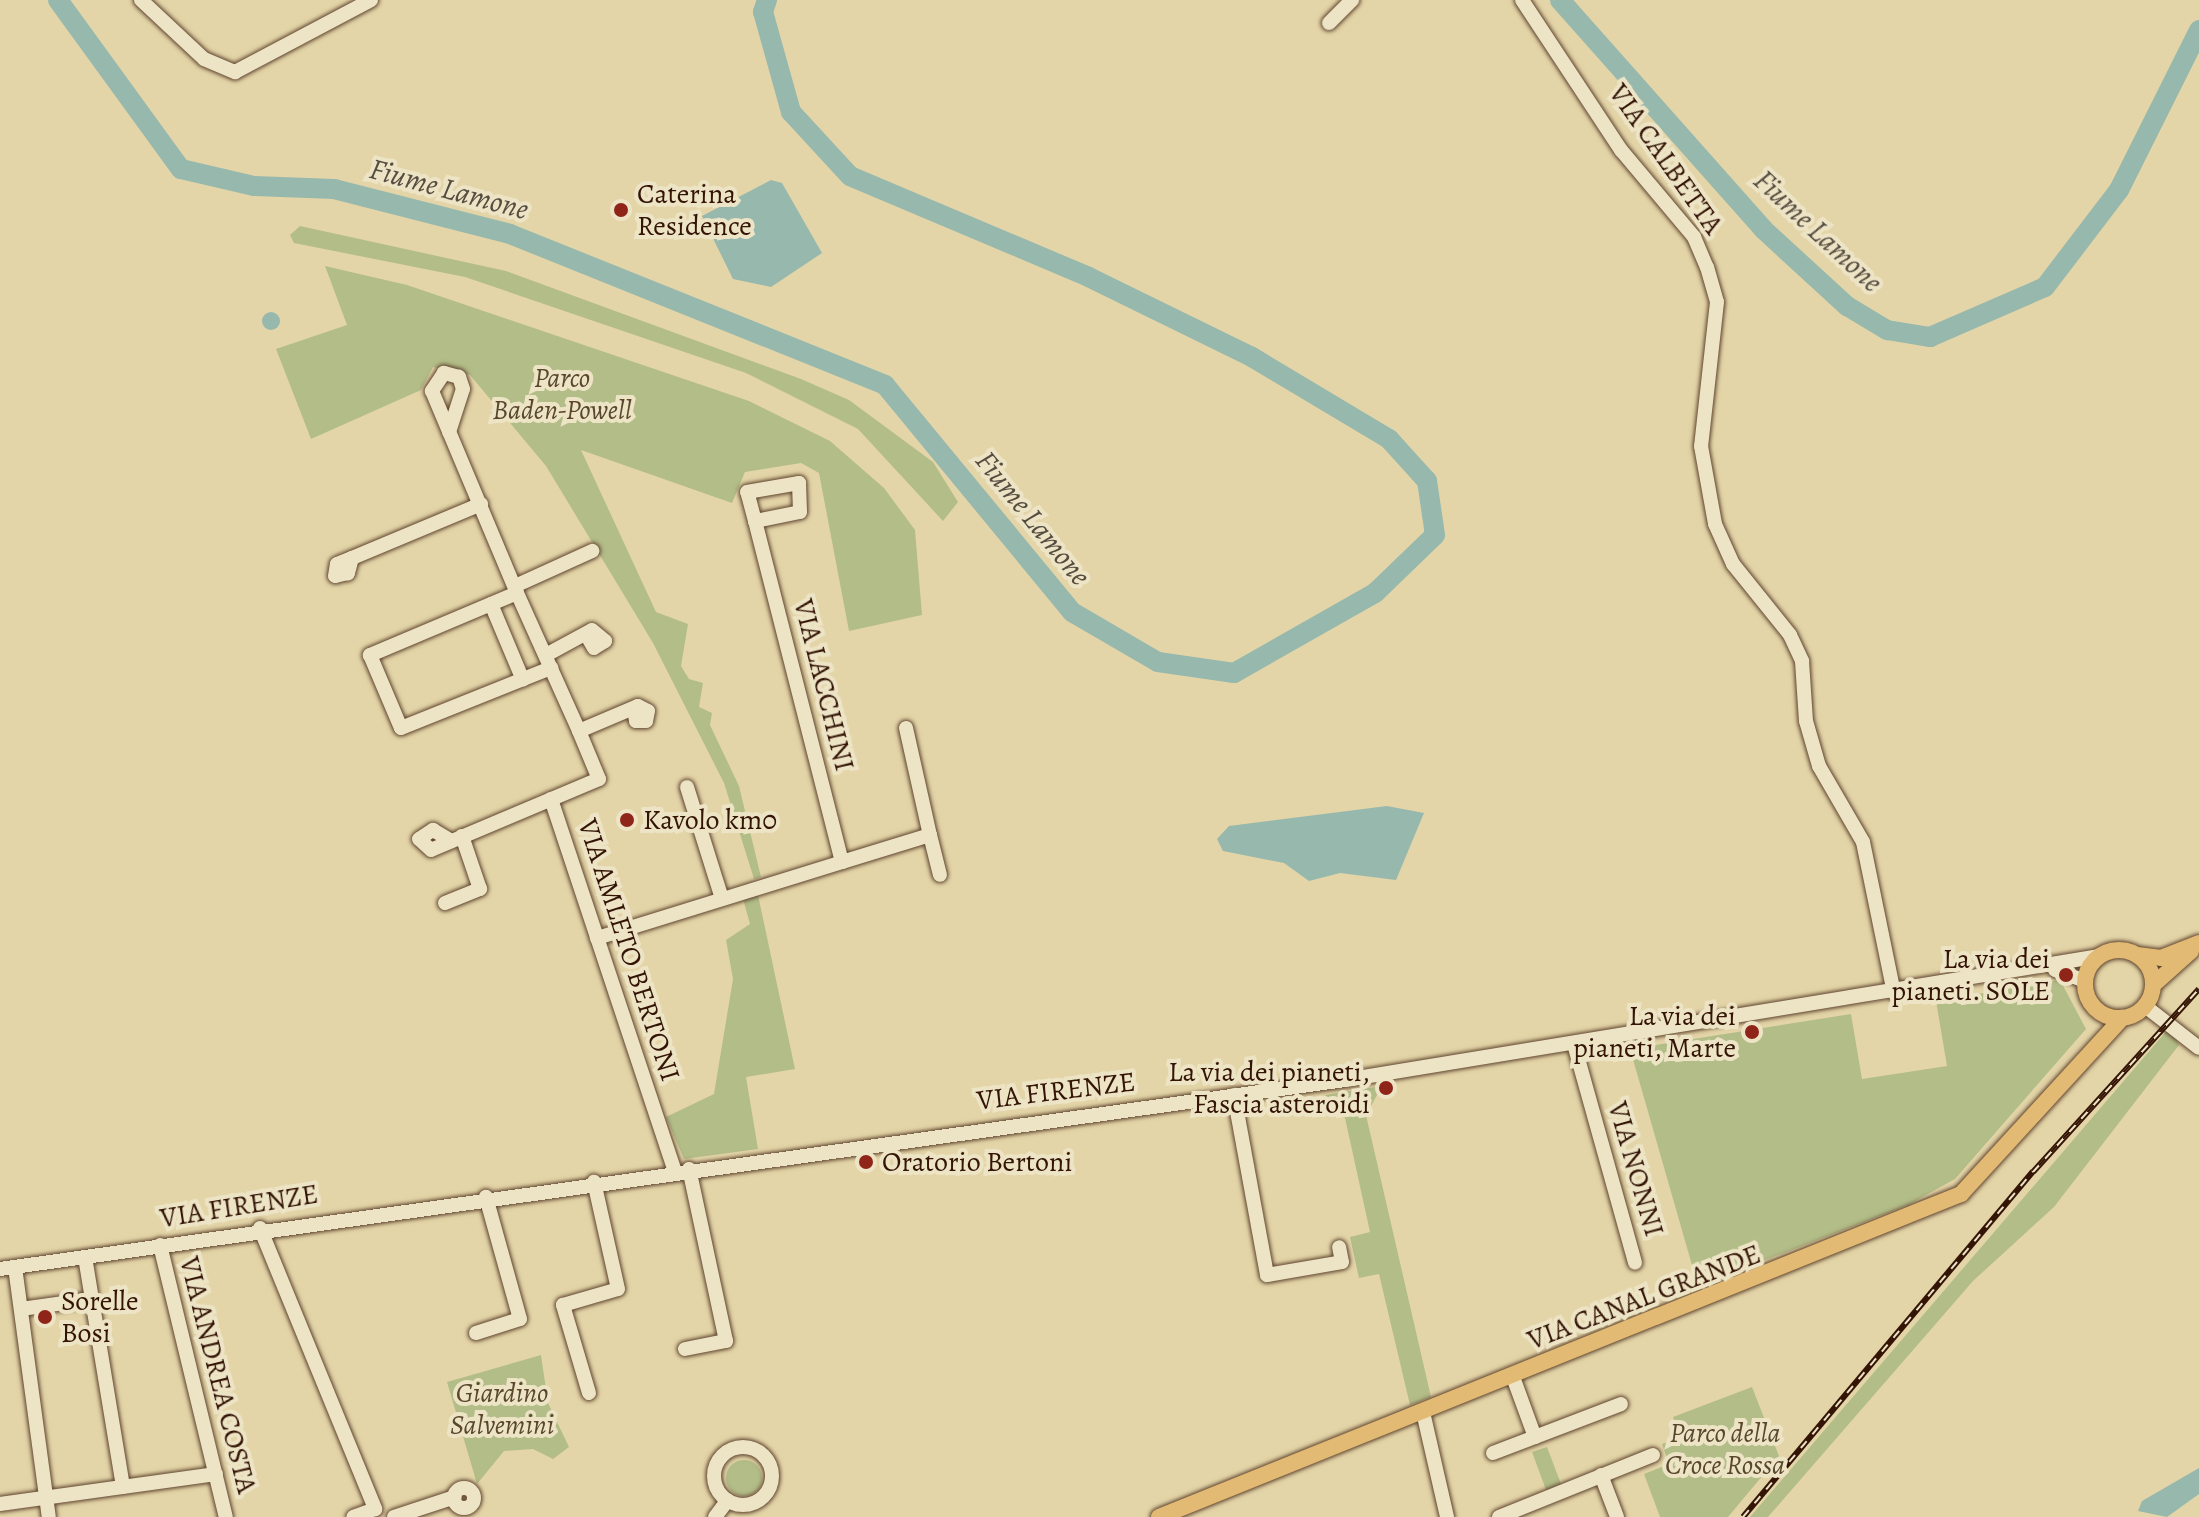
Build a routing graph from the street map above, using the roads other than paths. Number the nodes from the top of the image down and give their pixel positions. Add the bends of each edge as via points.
1 (141, 0) edge
2 (371, 0) edge
3 (1352, 0) edge
4 (1522, 0) edge
5 (1329, 23) dead end
6 (449, 432) junction
7 (481, 504) junction
8 (755, 521) dead end
9 (592, 551) dead end
10 (352, 558) dead end
11 (516, 589) junction
12 (491, 604) junction
13 (587, 636) dead end
14 (549, 661) junction
15 (523, 680) junction
16 (634, 709) dead end
17 (906, 728) dead end
18 (579, 731) junction
19 (687, 787) dead end
20 (551, 799) junction
21 (930, 835) junction
22 (842, 862) junction
23 (940, 875) dead end
24 (722, 899) junction
25 (445, 903) dead end
26 (597, 938) junction
27 (2199, 944) edge
28 (2137, 955) junction
29 (2100, 956) junction
30 (2047, 969) junction
31 (2085, 981) junction
32 (2153, 985) junction
33 (1894, 993) junction
34 (2093, 1006) junction
35 (2145, 1006) junction
36 (2122, 1018) junction
37 (1574, 1044) junction
38 (2092, 1046) junction
39 (2199, 1048) edge
40 (1234, 1095) junction
41 (682, 1170) junction
42 (594, 1182) junction
43 (486, 1197) junction
44 (260, 1228) junction
45 (160, 1245) junction
46 (85, 1257) junction
47 (1342, 1261) dead end
48 (1635, 1263) dead end
49 (7, 1268) edge
50 (92, 1299) junction
51 (21, 1309) junction
52 (476, 1333) dead end
53 (685, 1349) dead end
54 (1513, 1377) junction
55 (589, 1393) dead end
56 (1621, 1404) dead end
57 (1423, 1412) junction
58 (1535, 1437) junction
59 (1493, 1453) dead end
60 (1653, 1455) dead end
61 (216, 1474) junction
62 (1601, 1475) junction
63 (123, 1487) junction
64 (45, 1497) junction
65 (455, 1497) dead end
66 (728, 1500) junction
67 (0, 1504) edge
68 (379, 1513) edge
69 (1515, 1514) edge
70 (49, 1517) edge
71 (226, 1517) edge
72 (353, 1517) edge
73 (394, 1517) edge
74 (715, 1517) edge
75 (1159, 1517) edge
76 (1447, 1517) edge
77 (1499, 1517) edge
78 (1617, 1517) edge

1 - 2 street via 209,63 235,72
3 - 5 street
4 - 33 street, VIA CALBETTA via 1621,150 1694,237 1707,267 1717,302 1701,446 1715,524 1733,564 1790,635 1802,661 1806,721 1819,766 1863,842
6 - 6 street, VIA AMLETO BERTONI via 463,389 454,374 432,384
6 - 7 street, VIA AMLETO BERTONI
7 - 10 street
7 - 11 street, VIA AMLETO BERTONI
8 - 22 street, VIA LACCHINI
9 - 11 street
11 - 12 street
11 - 14 street, VIA AMLETO BERTONI
12 - 15 street
12 - 15 street via 370,655 401,728
13 - 14 street
14 - 15 street
14 - 18 street, VIA AMLETO BERTONI
16 - 18 street
17 - 21 street
18 - 20 street, VIA AMLETO BERTONI via 599,779
19 - 24 street
20 - 25 street via 457,838 480,889
20 - 26 street, VIA AMLETO BERTONI
21 - 22 street
21 - 23 street
22 - 24 street
24 - 26 street
26 - 41 street, VIA AMLETO BERTONI
27 - 28 main road via 2161,958
27 - 32 main road
28 - 29 main road
28 - 32 main road
29 - 30 street, VIA FIRENZE
29 - 31 main road
30 - 31 street, VIA FIRENZE
30 - 33 street, VIA FIRENZE
31 - 34 main road
32 - 35 main road
33 - 37 street, VIA FIRENZE
34 - 36 main road
34 - 38 main road via 2100,1021
35 - 36 main road
35 - 39 street
36 - 38 main road, VIA CANAL GRANDE
37 - 40 street, VIA FIRENZE
37 - 48 street, VIA NONNI
38 - 54 main road, VIA CANAL GRANDE via 2004,1155 1961,1194
40 - 41 street, VIA FIRENZE
40 - 47 street via 1267,1275
41 - 42 street, VIA FIRENZE
41 - 53 street, VIA AMLETO BERTONI via 726,1341
42 - 43 street, VIA FIRENZE
42 - 55 street via 618,1289 563,1305
43 - 44 street, VIA FIRENZE
43 - 52 street via 520,1319
44 - 45 street, VIA FIRENZE
44 - 68 street
45 - 46 street, VIA FIRENZE
45 - 61 street, VIA ANDREA COSTA
46 - 49 street, VIA FIRENZE
46 - 50 street
49 - 51 street
50 - 51 street
50 - 63 street
51 - 64 street
54 - 57 main road, VIA CANAL GRANDE
54 - 58 street
56 - 58 street
57 - 75 main road, VIA CANAL GRANDE
57 - 76 street
58 - 59 street
60 - 62 street
61 - 63 street
61 - 71 street, VIA ANDREA COSTA
62 - 69 street
62 - 78 street
63 - 64 street
64 - 67 street
64 - 70 street
65 - 73 street
66 - 66 street via 756,1502 770,1488 772,1468 760,1452 734,1449 719,1460 716,1486
66 - 74 street
68 - 72 street
69 - 77 street

